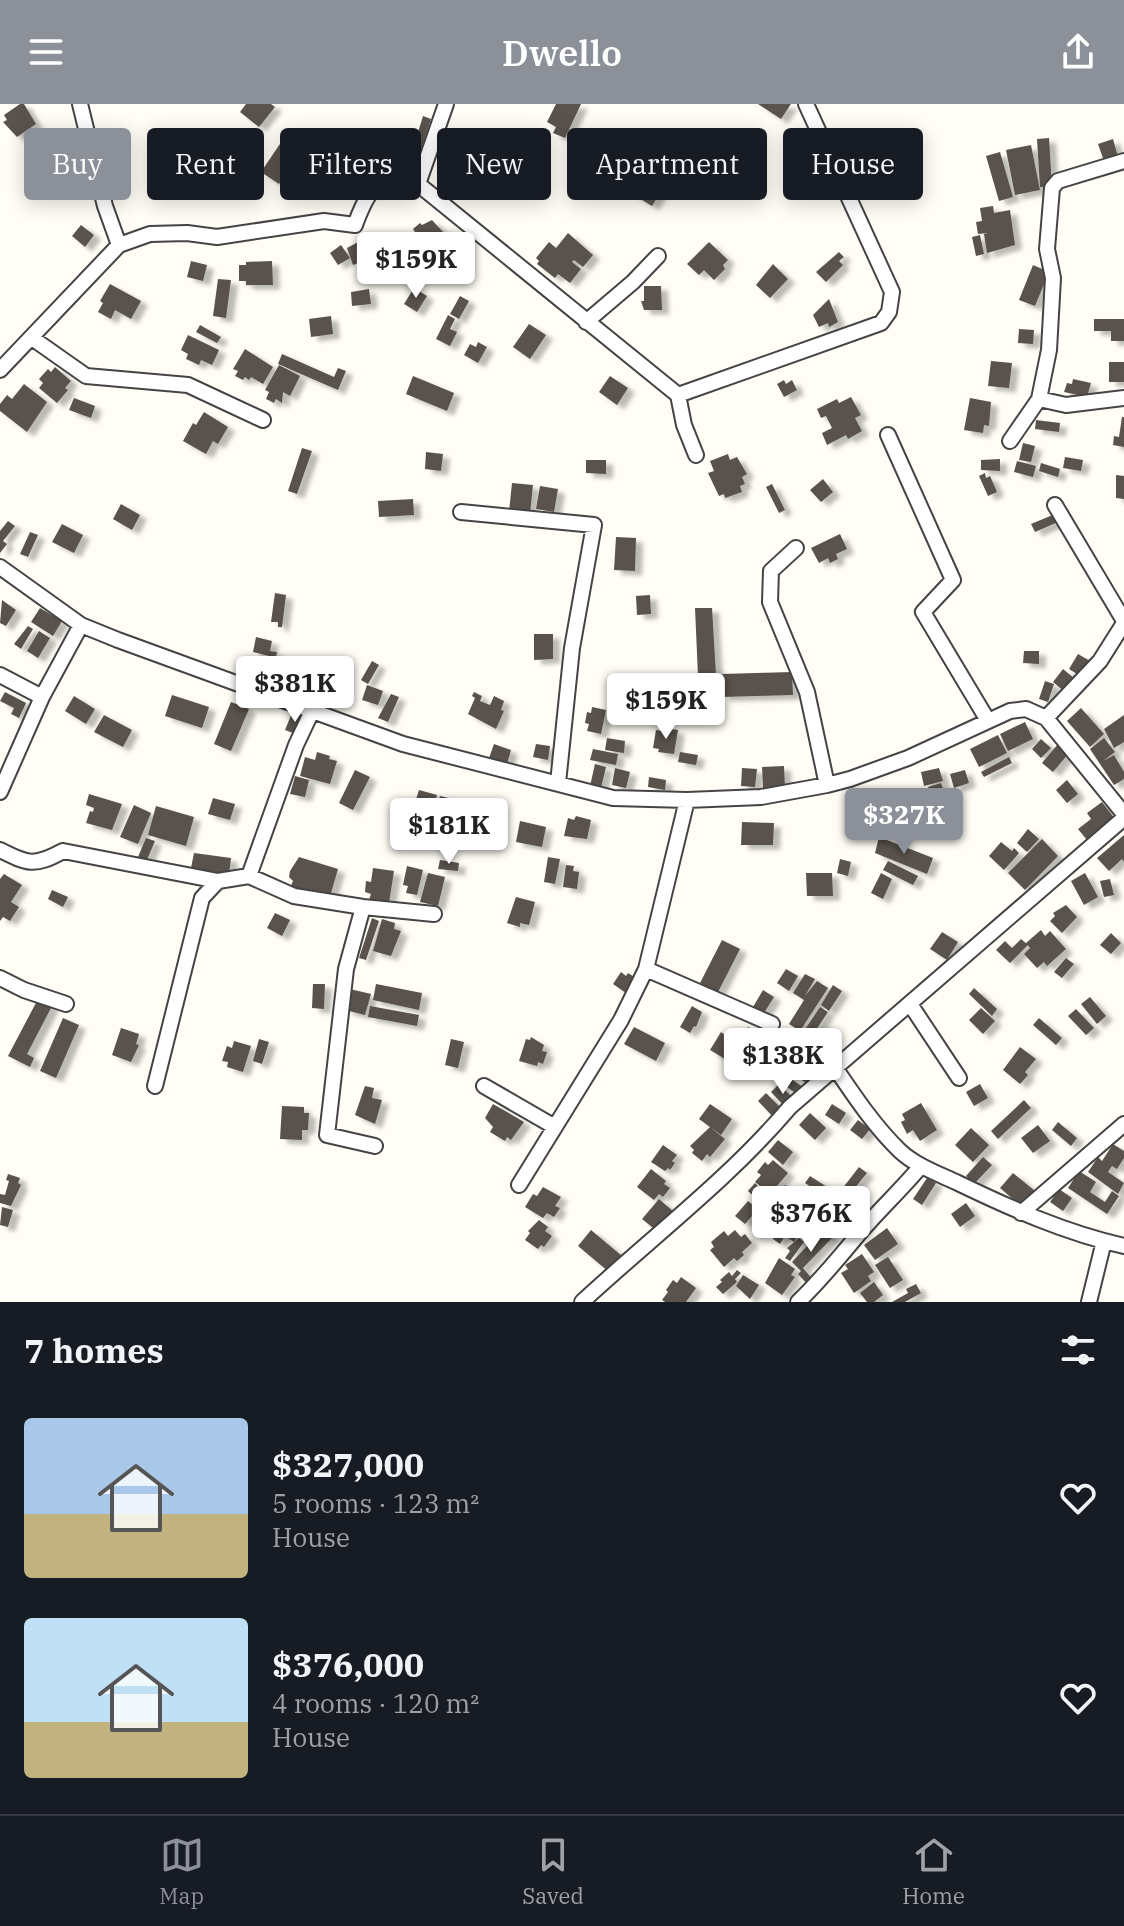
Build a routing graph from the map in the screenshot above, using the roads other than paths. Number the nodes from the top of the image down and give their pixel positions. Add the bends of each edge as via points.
1 (80, 104) edge
2 (446, 104) edge
3 (806, 104) edge
4 (1124, 161) edge
5 (421, 175) edge
6 (421, 186) edge
7 (367, 200) edge
8 (119, 245) junction
9 (658, 256) dead end
10 (586, 322) junction
11 (32, 338) junction
12 (0, 370) edge
13 (678, 395) junction
14 (1124, 398) edge
15 (1039, 399) junction
16 (263, 420) dead end
17 (888, 435) dead end
18 (1010, 441) dead end
19 (696, 455) dead end
20 (1055, 505) dead end
21 (461, 512) dead end
22 (796, 548) dead end
23 (0, 567) edge
24 (1124, 622) edge
25 (81, 625) junction
26 (0, 675) edge
27 (42, 697) junction
28 (312, 711) junction
29 (1046, 718) junction
30 (987, 719) junction
31 (558, 783) junction
32 (827, 785) junction
33 (0, 792) edge
34 (687, 800) junction
35 (1124, 816) edge
36 (0, 850) edge
37 (249, 876) junction
38 (218, 881) junction
39 (363, 907) junction
40 (434, 914) dead end
41 (646, 969) junction
42 (0, 978) edge
43 (66, 1004) dead end
44 (910, 1004) junction
45 (772, 1024) dead end
46 (836, 1069) junction
47 (959, 1078) dead end
48 (155, 1086) dead end
49 (484, 1086) dead end
50 (1124, 1124) edge
51 (555, 1127) junction
52 (375, 1146) dead end
53 (921, 1166) junction
54 (519, 1185) dead end
55 (1021, 1213) junction
56 (1104, 1241) junction
57 (1124, 1246) edge
58 (582, 1302) edge
59 (798, 1302) edge
60 (1089, 1302) edge

1 - 8 street
2 - 5 street
3 - 13 street via 892,292 889,312 881,323
4 - 15 street via 1058,181 1052,188 1049,350
6 - 10 street
7 - 8 street via 355,225 324,221 217,237 150,234
8 - 11 street
9 - 10 street
10 - 13 street
11 - 12 street
11 - 16 street via 86,376 188,385
13 - 19 street
14 - 15 street via 1066,405
15 - 18 street
17 - 30 street via 953,580 923,612
20 - 24 street
21 - 31 street via 594,525 572,648
22 - 32 street via 771,571 770,602 807,692
23 - 25 street
24 - 29 street via 1100,661
25 - 27 street
25 - 28 street
26 - 27 street
27 - 33 street
28 - 31 street via 403,744
28 - 37 street
29 - 30 street via 1026,709
29 - 35 street
30 - 32 street via 908,758
31 - 34 street via 613,798
32 - 34 street via 761,797
34 - 41 street
35 - 44 street
36 - 38 street via 24,862 41,863 63,851
37 - 38 street
37 - 39 street via 294,896
38 - 48 street via 202,898
39 - 40 street
39 - 52 street via 346,969 327,1135
41 - 45 street
41 - 51 street
42 - 43 street
44 - 46 street
44 - 47 street
46 - 53 street via 901,1152
46 - 58 street via 790,1107 713,1188
49 - 51 street
50 - 55 street
51 - 54 street
53 - 55 street
53 - 59 street
55 - 56 street
56 - 57 street
56 - 60 street

